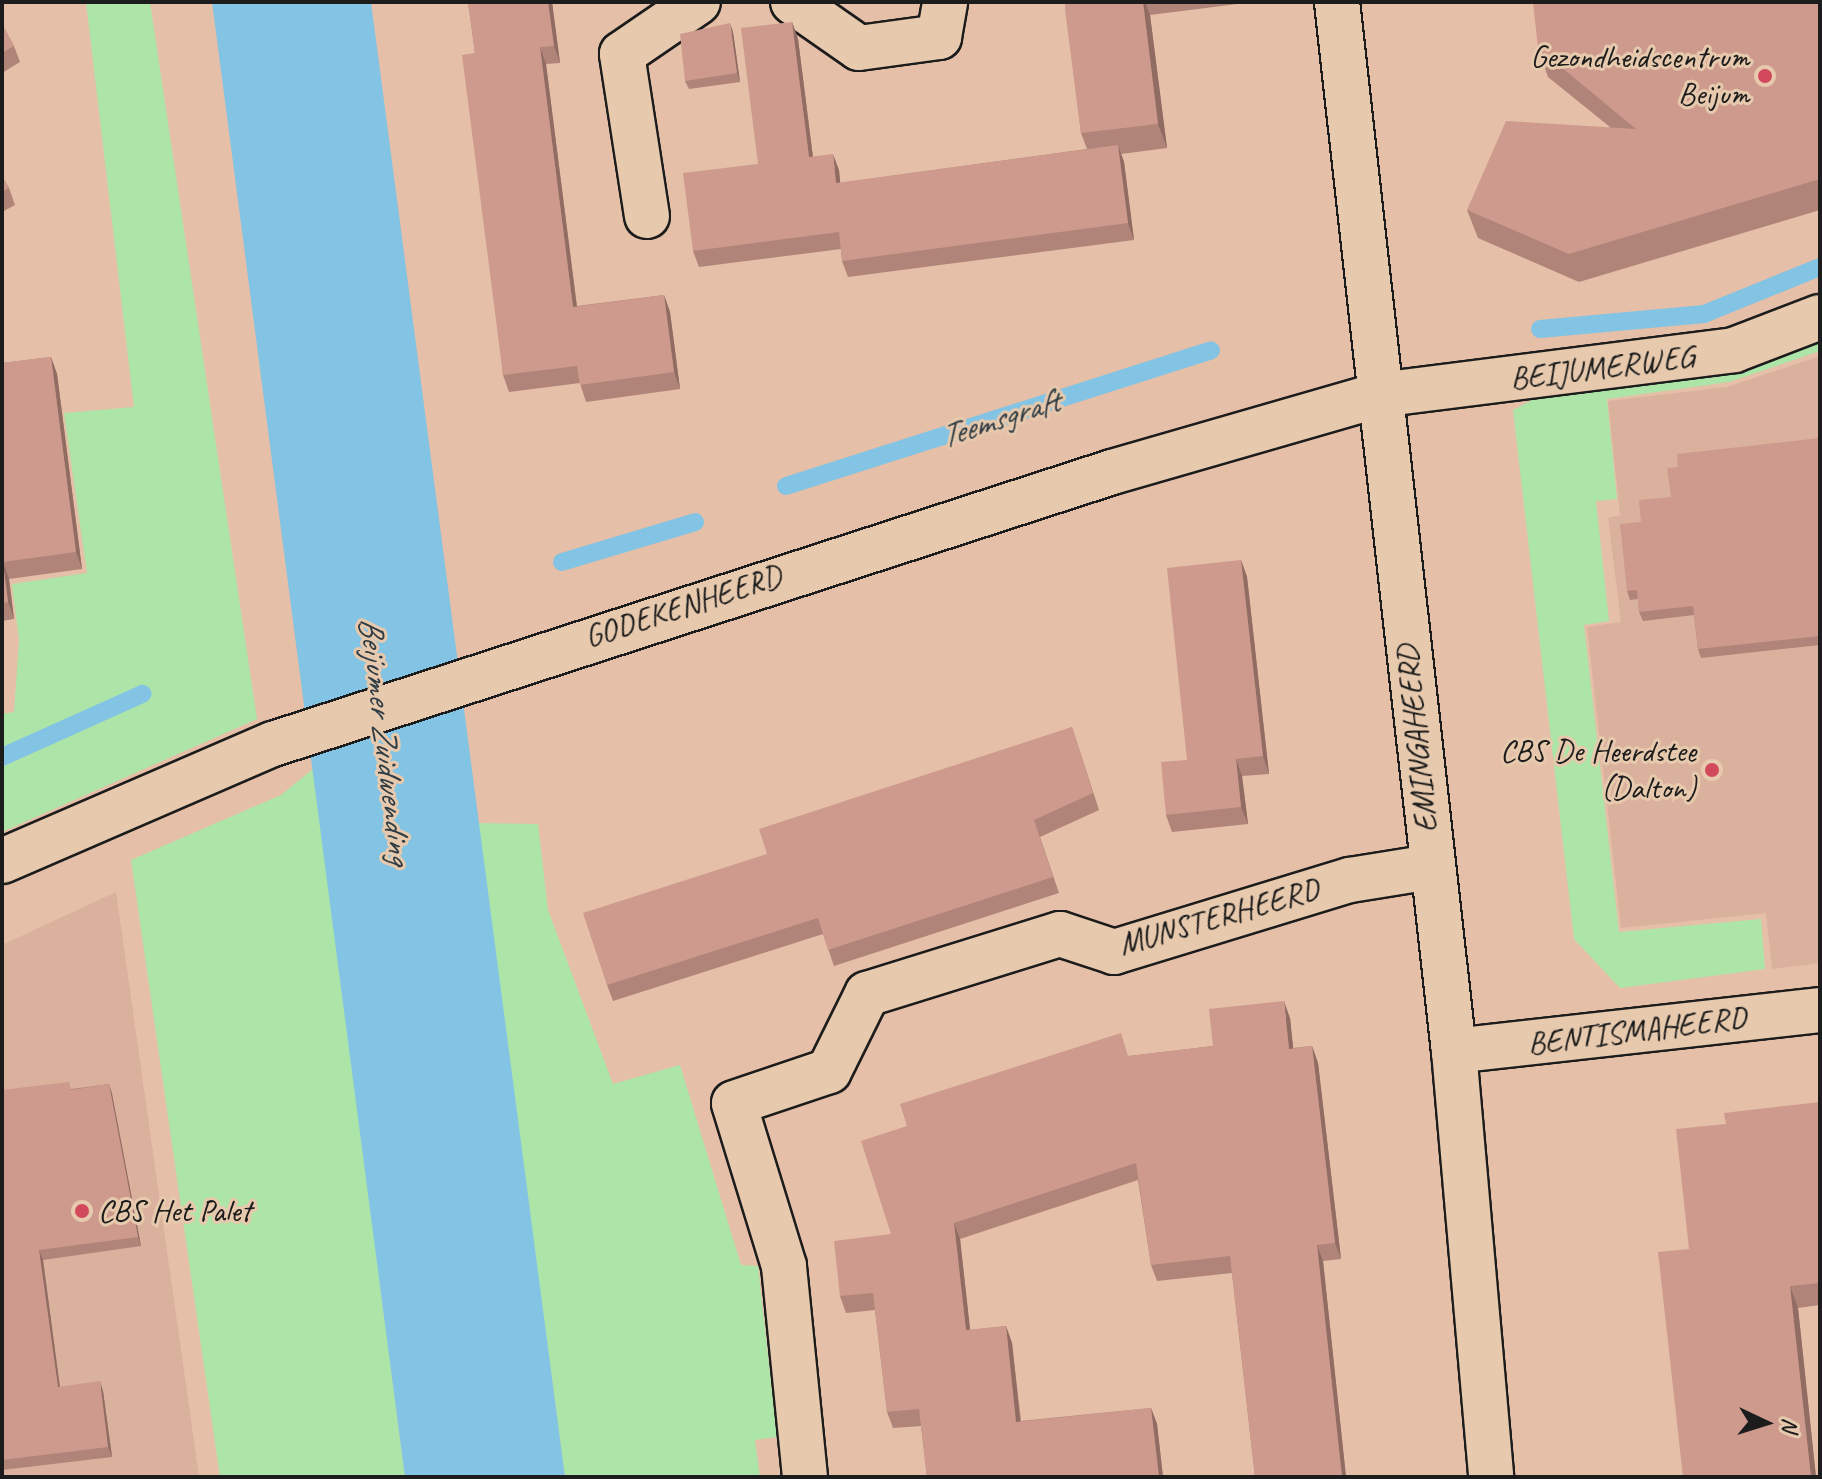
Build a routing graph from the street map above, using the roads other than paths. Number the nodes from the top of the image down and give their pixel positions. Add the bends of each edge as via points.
1 (698, 2) edge
2 (793, 2) edge
3 (945, 2) edge
4 (1337, 2) edge
5 (647, 216) dead end
6 (1820, 317) edge
7 (1379, 395) junction
8 (2, 861) edge
9 (1431, 867) junction
10 (1820, 1010) edge
11 (1454, 1051) junction
12 (805, 1477) edge
13 (1491, 1477) edge

1 - 5 street via 622,54
2 - 3 street via 859,48 939,37
4 - 7 street, EMINGAHEERD
6 - 7 street, BEIJUMERWEG via 1734,350
7 - 8 street, GODEKENHEERD via 978,512 273,744
7 - 9 street, EMINGAHEERD
9 - 11 street, EMINGAHEERD
9 - 12 street, MUNSTERHEERD via 1350,880 1114,952 1060,934 867,994 829,1071 734,1103 784,1266
10 - 11 street, BENTISMAHEERD
11 - 13 street, EMINGAHEERD

